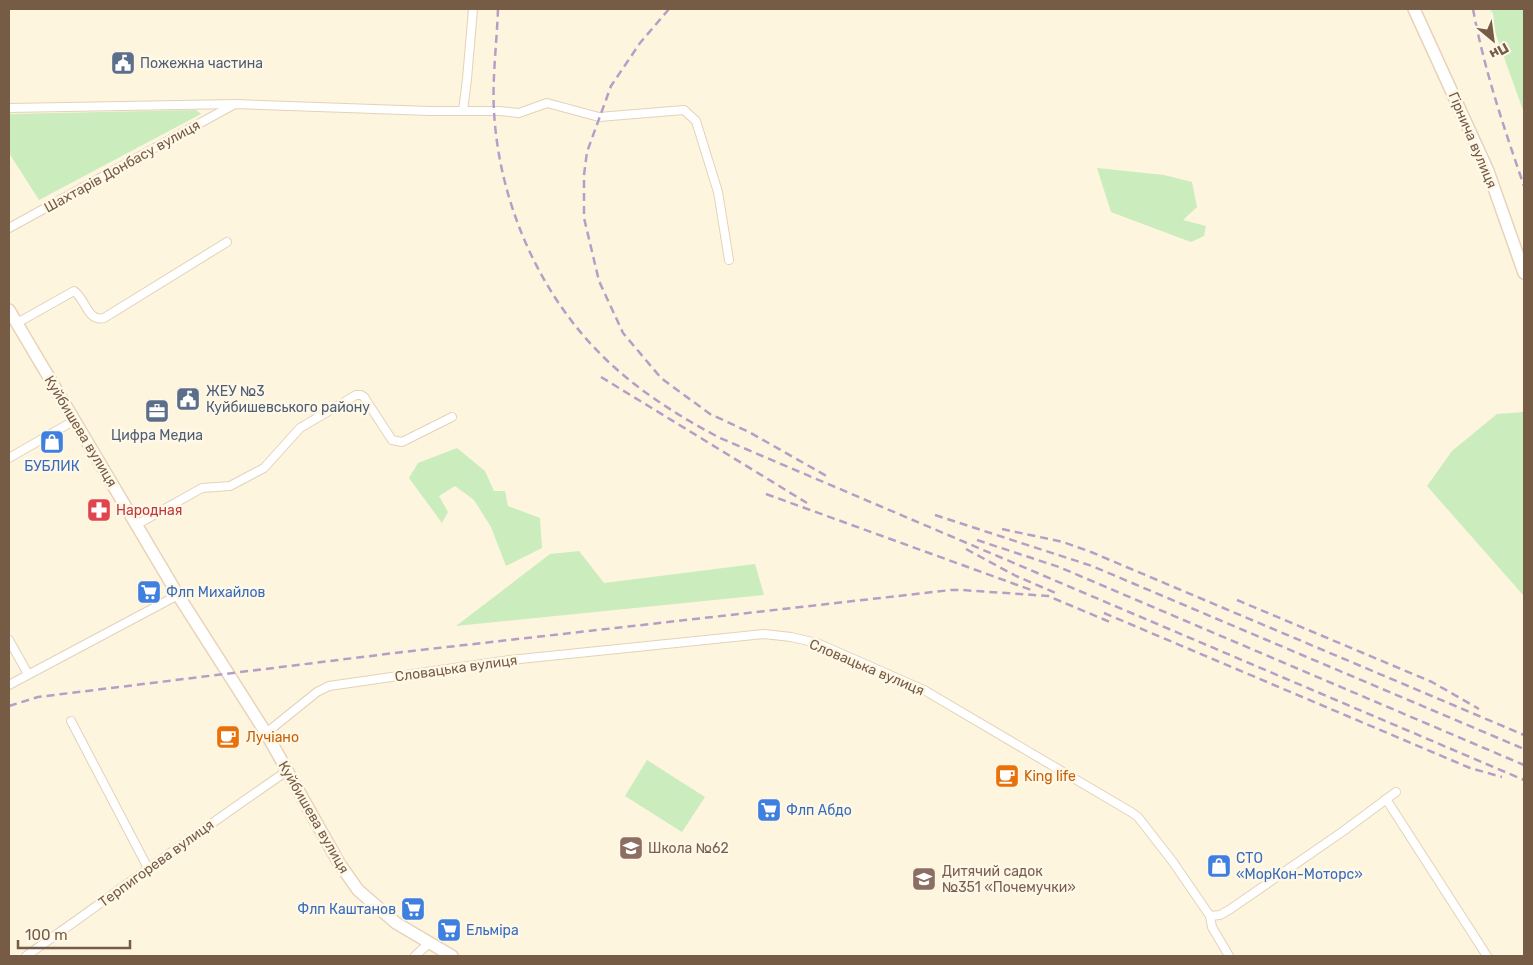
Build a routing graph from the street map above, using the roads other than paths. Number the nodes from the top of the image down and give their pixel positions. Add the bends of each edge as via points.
1 (473, 9) edge
2 (1414, 9) edge
3 (235, 104) junction
4 (9, 108) edge
5 (463, 111) junction
6 (9, 228) edge
7 (227, 242) dead end
8 (729, 260) dead end
9 (1524, 273) edge
10 (9, 310) edge
11 (17, 323) junction
12 (452, 417) dead end
13 (75, 420) junction
14 (9, 458) edge
15 (136, 525) junction
16 (178, 595) junction
17 (9, 640) edge
18 (28, 674) junction
19 (9, 685) edge
20 (71, 722) dead end
21 (266, 733) junction
22 (287, 771) junction
23 (1396, 792) dead end
24 (1386, 799) junction
25 (149, 870) junction
26 (1210, 916) junction
27 (429, 942) junction
28 (26, 956) edge
29 (415, 956) edge
30 (451, 956) edge
31 (1229, 956) edge
32 (1487, 956) edge

1 - 5 street
2 - 9 main road, Гірнича вулиця via 1488,171
3 - 4 street, Шахтарів Донбасу вулиця
3 - 5 street, Шахтарів Донбасу вулиця
3 - 6 street, Шахтарів Донбасу вулиця
5 - 8 street, Шахтарів Донбасу вулиця via 499,110 519,114 547,103 599,117 684,110 696,121 718,192
7 - 11 street via 104,318 92,316 74,291
10 - 11 main road, Куйбишева вулиця
11 - 13 main road, Куйбишева вулиця
12 - 15 street via 397,442 392,440 364,397 356,395 300,428 264,468 230,486 202,488
13 - 14 street
13 - 15 main road, Куйбишева вулиця
15 - 16 main road, Куйбишева вулиця
16 - 18 street
16 - 21 main road, Куйбишева вулиця
17 - 18 street
18 - 19 street
20 - 25 street
21 - 22 main road, Куйбишева вулиця
21 - 26 street, Словацька вулиця via 329,686 510,660 764,634 791,637 817,643 924,690 1132,812 1174,862
22 - 25 street, Терпигорева вулиця via 206,826
22 - 27 main road, Куйбишева вулиця via 358,890 396,923
23 - 24 street
24 - 26 street via 1228,910
24 - 32 street
25 - 28 street, Терпигорева вулиця
26 - 31 street, Словацька вулиця via 1212,927
27 - 29 street
27 - 30 main road, Куйбишева вулиця

